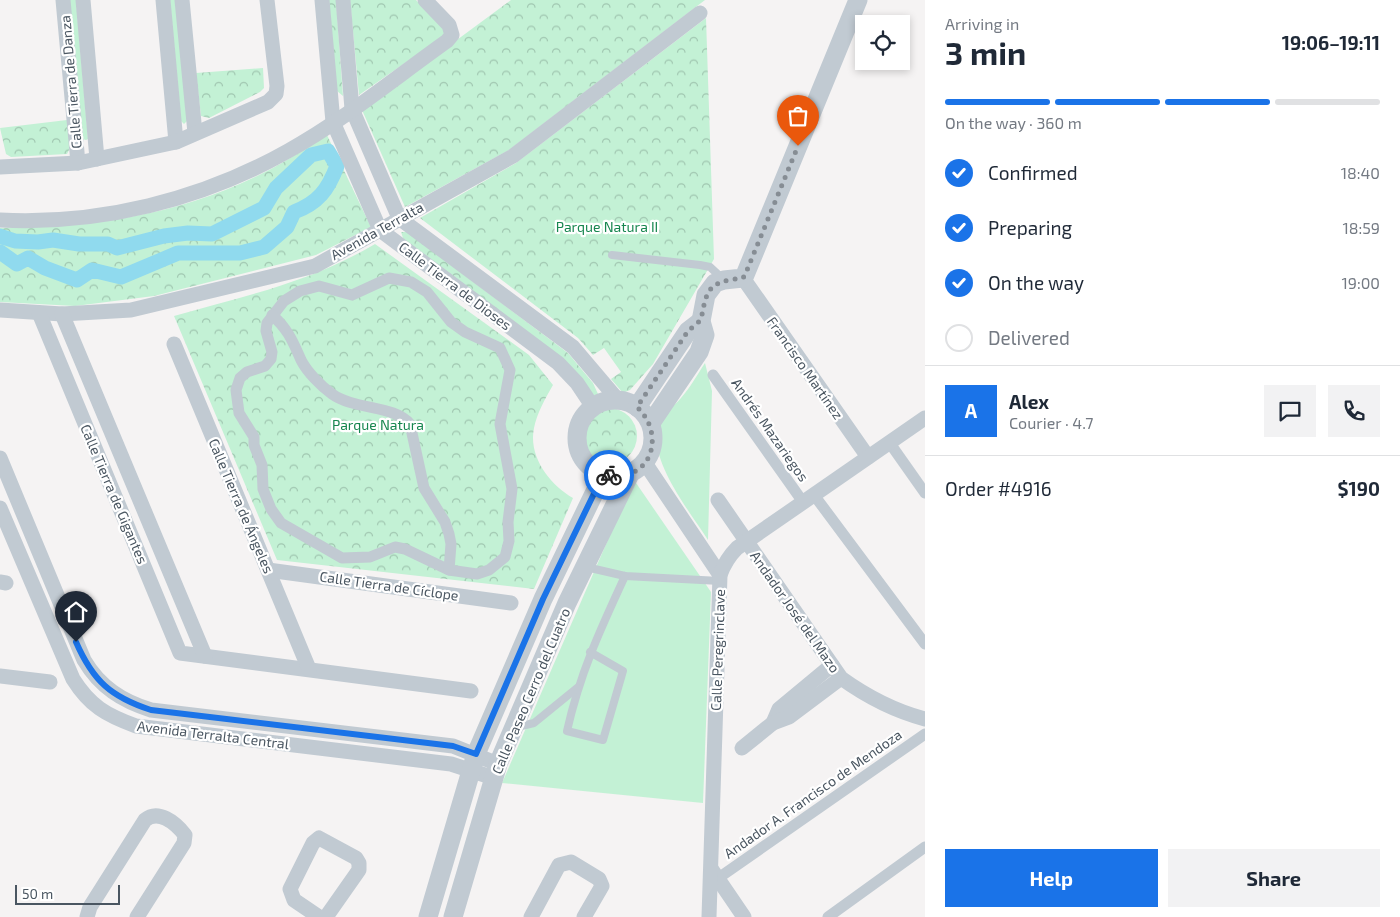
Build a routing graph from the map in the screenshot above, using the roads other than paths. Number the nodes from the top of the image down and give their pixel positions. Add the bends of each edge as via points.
1 (63, 0) edge
2 (83, 0) edge
3 (163, 0) edge
4 (182, 0) edge
5 (267, 0) edge
6 (322, 0) edge
7 (343, 0) edge
8 (425, 0) edge
9 (858, 0) edge
10 (700, 13) dead end
11 (352, 109) junction
12 (333, 122) junction
13 (195, 133) junction
14 (176, 142) junction
15 (98, 159) junction
16 (78, 163) junction
17 (0, 167) edge
18 (399, 218) junction
19 (0, 220) edge
20 (380, 230) junction
21 (612, 255) dead end
22 (743, 278) junction
23 (724, 280) junction
24 (0, 310) edge
25 (39, 313) junction
26 (62, 314) junction
27 (272, 315) junction
28 (701, 320) junction
29 (174, 344) dead end
30 (713, 375) dead end
31 (618, 400) junction
32 (594, 406) junction
33 (637, 407) junction
34 (925, 418) edge
35 (651, 423) junction
36 (889, 442) junction
37 (868, 457) junction
38 (0, 458) edge
39 (645, 463) junction
40 (630, 474) junction
41 (603, 475) junction
42 (925, 493) edge
43 (809, 498) junction
44 (718, 500) dead end
45 (0, 508) edge
46 (746, 542) junction
47 (585, 566) junction
48 (268, 570) junction
49 (449, 570) junction
50 (625, 576) junction
51 (720, 578) junction
52 (543, 599) junction
53 (511, 603) dead end
54 (567, 603) junction
55 (925, 644) edge
56 (590, 652) junction
57 (205, 656) junction
58 (832, 665) junction
59 (309, 669) junction
60 (0, 676) edge
61 (841, 678) junction
62 (50, 682) dead end
63 (577, 688) junction
64 (471, 691) dead end
65 (925, 719) edge
66 (233, 721) junction
67 (773, 723) junction
68 (514, 728) junction
69 (925, 734) edge
70 (232, 739) junction
71 (742, 748) dead end
72 (474, 762) junction
73 (496, 771) junction
74 (925, 847) edge
75 (714, 874) junction
76 (87, 917) edge
77 (137, 917) edge
78 (319, 917) edge
79 (326, 917) edge
80 (428, 917) edge
81 (453, 917) edge
82 (531, 917) edge
83 (584, 917) edge
84 (709, 917) edge
85 (744, 917) edge
86 (828, 917) edge

1 - 16 street, Calle Tierra de Danza
2 - 15 street, Calle Tierra de Danza
3 - 14 street
4 - 13 street
5 - 13 street via 276,94 268,102
6 - 12 street, Calle Tierra de Dioses
7 - 11 street
8 - 11 street via 449,26 452,35
9 - 22 street
10 - 18 street, Avenida Terralta via 513,156
11 - 12 street
11 - 18 street
12 - 19 street via 289,151 239,177 162,203 97,216 39,222
12 - 20 street, Calle Tierra de Dioses
13 - 14 street
14 - 15 street
15 - 16 street
16 - 17 street
18 - 20 street, Avenida Terralta
18 - 31 street, Calle Tierra de Dioses via 573,347
20 - 26 street, Avenida Terralta via 314,266 130,310
20 - 32 street, Calle Tierra de Dioses via 558,363
21 - 23 lane via 700,265 710,268
22 - 23 street
22 - 37 street, Francisco Martínez
23 - 28 street via 715,284 706,295
24 - 25 street, Avenida Terralta
25 - 26 street, Avenida Terralta
25 - 57 street, Calle Tierra de Gigantes via 180,653
26 - 57 street, Calle Tierra de Gigantes
27 - 49 street via 285,326 310,372 332,394 360,406 406,418 424,488 449,534
27 - 49 street via 266,331 271,359 265,366 240,378 236,403 254,437 262,466 263,489 276,518 342,558 359,558 395,547 405,548
27 - 49 street via 284,301 300,291 319,286 352,295 389,278 398,278 428,292 451,322 500,348 510,370 500,424 512,489 508,549 500,563 489,570 476,574
28 - 33 street via 688,331
28 - 35 street via 705,335 699,352
29 - 48 street, Calle Tierra de Ángeles
30 - 43 street, Andrés Mazariegos
31 - 32 street
31 - 33 street
32 - 41 street via 578,430 578,444 586,462
33 - 35 street
34 - 36 street, Calle Peregrinclave
35 - 39 street via 652,451
36 - 37 street, Calle Peregrinclave
36 - 42 street
37 - 43 street, Calle Peregrinclave
38 - 66 street, Avenida Terralta Central via 84,660 98,680 122,699 151,710
39 - 40 street
39 - 51 street
40 - 41 street via 617,477
40 - 47 street, Calle Paseo Cerro del Cuatro
41 - 52 street, Calle Paseo Cerro del Cuatro
43 - 46 street, Calle Peregrinclave
43 - 55 street, Andrés Mazariegos
44 - 46 street, Andador José del Mazo
45 - 70 street, Avenida Terralta Central via 64,662 90,703 117,720 136,726
46 - 51 street, Calle Peregrinclave via 728,557
46 - 58 street, Andador José del Mazo
47 - 50 lane
47 - 54 street, Calle Paseo Cerro del Cuatro
48 - 53 street, Calle Tierra de Cíclope
48 - 59 street, Calle Tierra de Ángeles
50 - 51 lane
50 - 56 lane
51 - 75 street, Calle Peregrinclave
52 - 54 street
52 - 72 street, Calle Paseo Cerro del Cuatro
54 - 68 street, Calle Paseo Cerro del Cuatro
56 - 63 lane
56 - 63 lane via 623,671 603,740 567,731
57 - 59 street, Calle Tierra de Gigantes
58 - 61 street, Andador José del Mazo
58 - 67 street via 779,709
59 - 64 street, Calle Tierra de Gigantes
60 - 62 street
61 - 65 street, Andador José del Mazo via 909,715
61 - 67 street via 789,717
63 - 68 lane via 534,723
66 - 70 street
66 - 72 street, Avenida Terralta Central via 453,746
67 - 71 street
68 - 73 street, Calle Paseo Cerro del Cuatro
69 - 75 street, Andador A. Francisco de Mendoza
70 - 72 street, Avenida Terralta Central via 451,764
72 - 73 street, Avenida Terralta Central
72 - 80 street, Calle Paseo Cerro del Cuatro
73 - 81 street, Calle Paseo Cerro del Cuatro
74 - 86 street
75 - 84 street, Calle Peregrinclave
75 - 85 street
76 - 77 street via 144,820 157,814 180,829 185,835 184,843
78 - 79 street via 294,900 290,889 312,843 319,838 356,858 359,863 358,870
82 - 83 street via 559,865 564,862 571,862 592,874 602,886

